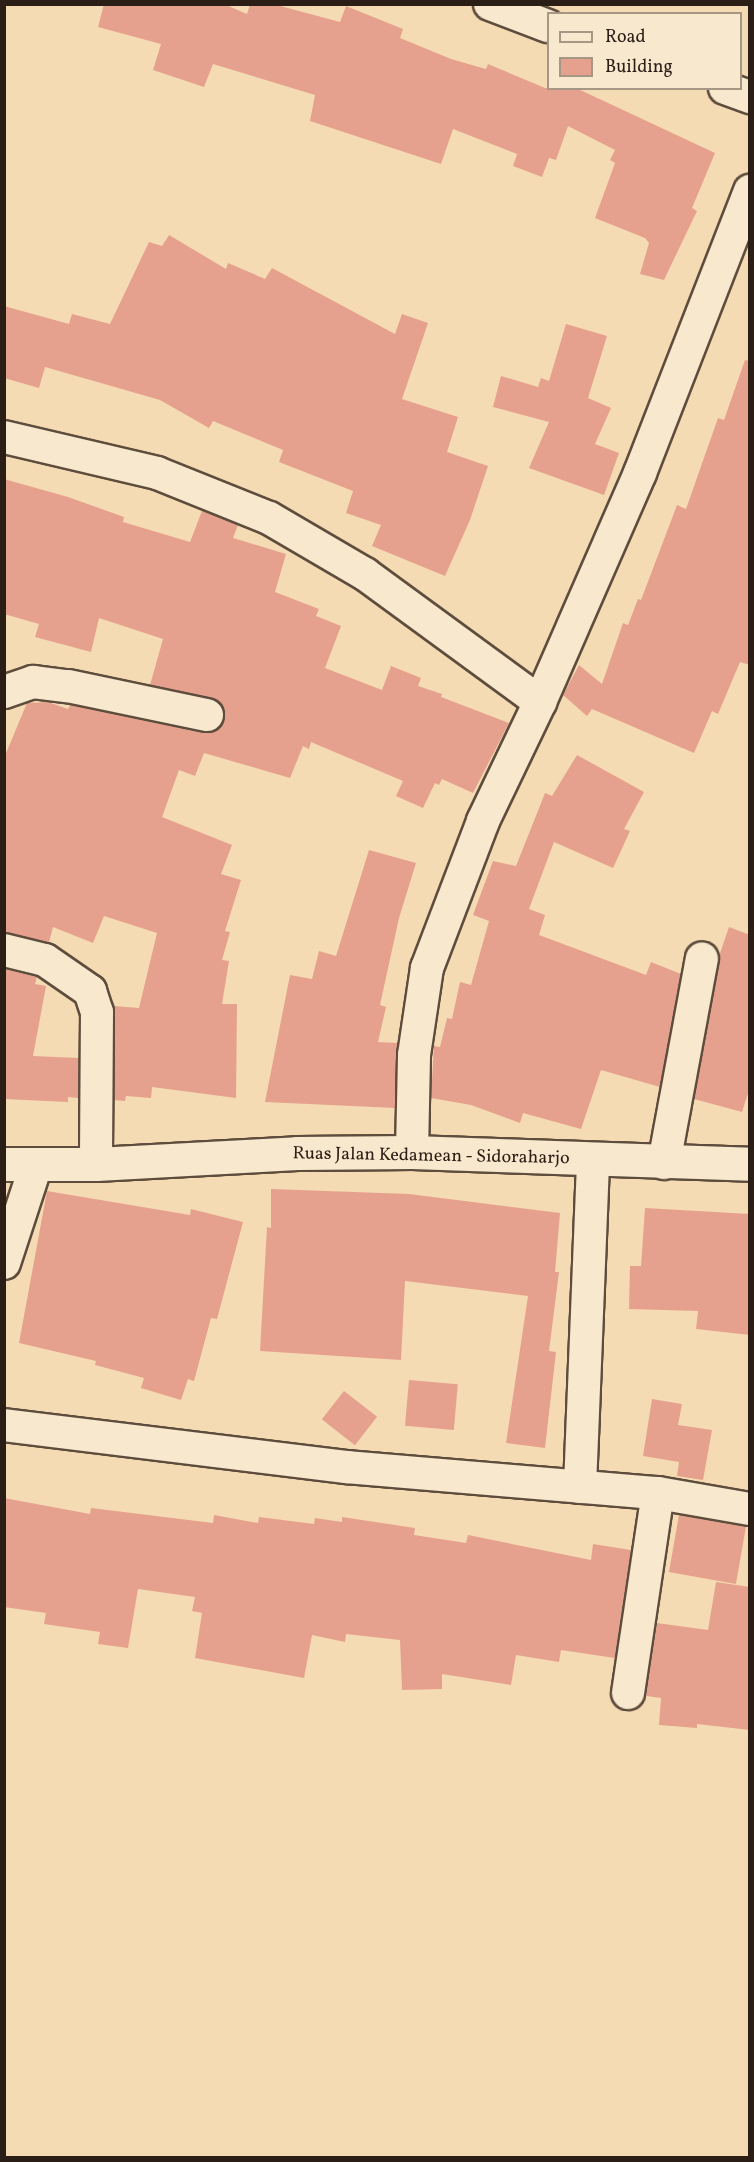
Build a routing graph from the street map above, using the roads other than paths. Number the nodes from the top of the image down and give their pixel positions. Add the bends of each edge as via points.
1 (490, 4) edge
2 (547, 25) edge
3 (730, 90) edge
4 (750, 97) edge
5 (750, 191) edge
6 (4, 436) edge
7 (4, 692) edge
8 (540, 702) junction
9 (207, 715) dead end
10 (4, 950) edge
11 (702, 958) dead end
12 (412, 1152) junction
13 (593, 1161) junction
14 (664, 1163) junction
15 (4, 1164) edge
16 (96, 1164) junction
17 (750, 1164) edge
18 (36, 1165) junction
19 (4, 1263) edge
20 (4, 1425) edge
21 (580, 1487) junction
22 (658, 1493) junction
23 (750, 1509) edge
24 (628, 1693) dead end

1 - 2 street
3 - 4 street
5 - 8 street via 640,473
6 - 8 street via 157,473 269,518 365,574
7 - 9 street via 33,682
8 - 12 street via 483,821 427,968 414,1055
10 - 16 street via 45,960 90,991 97,1012
11 - 14 street
12 - 13 main road, Ruas Jalan Kedamean - Sidoraharjo
12 - 16 main road, Ruas Jalan Kedamean - Sidoraharjo via 297,1153
13 - 14 main road, Ruas Jalan Kedamean - Sidoraharjo
13 - 21 street
14 - 17 main road, Ruas Jalan Kedamean - Sidoraharjo
15 - 18 main road, Ruas Jalan Kedamean - Sidoraharjo
16 - 18 main road, Ruas Jalan Kedamean - Sidoraharjo
18 - 19 street
20 - 21 street via 346,1467
21 - 22 street
22 - 23 street
22 - 24 street

